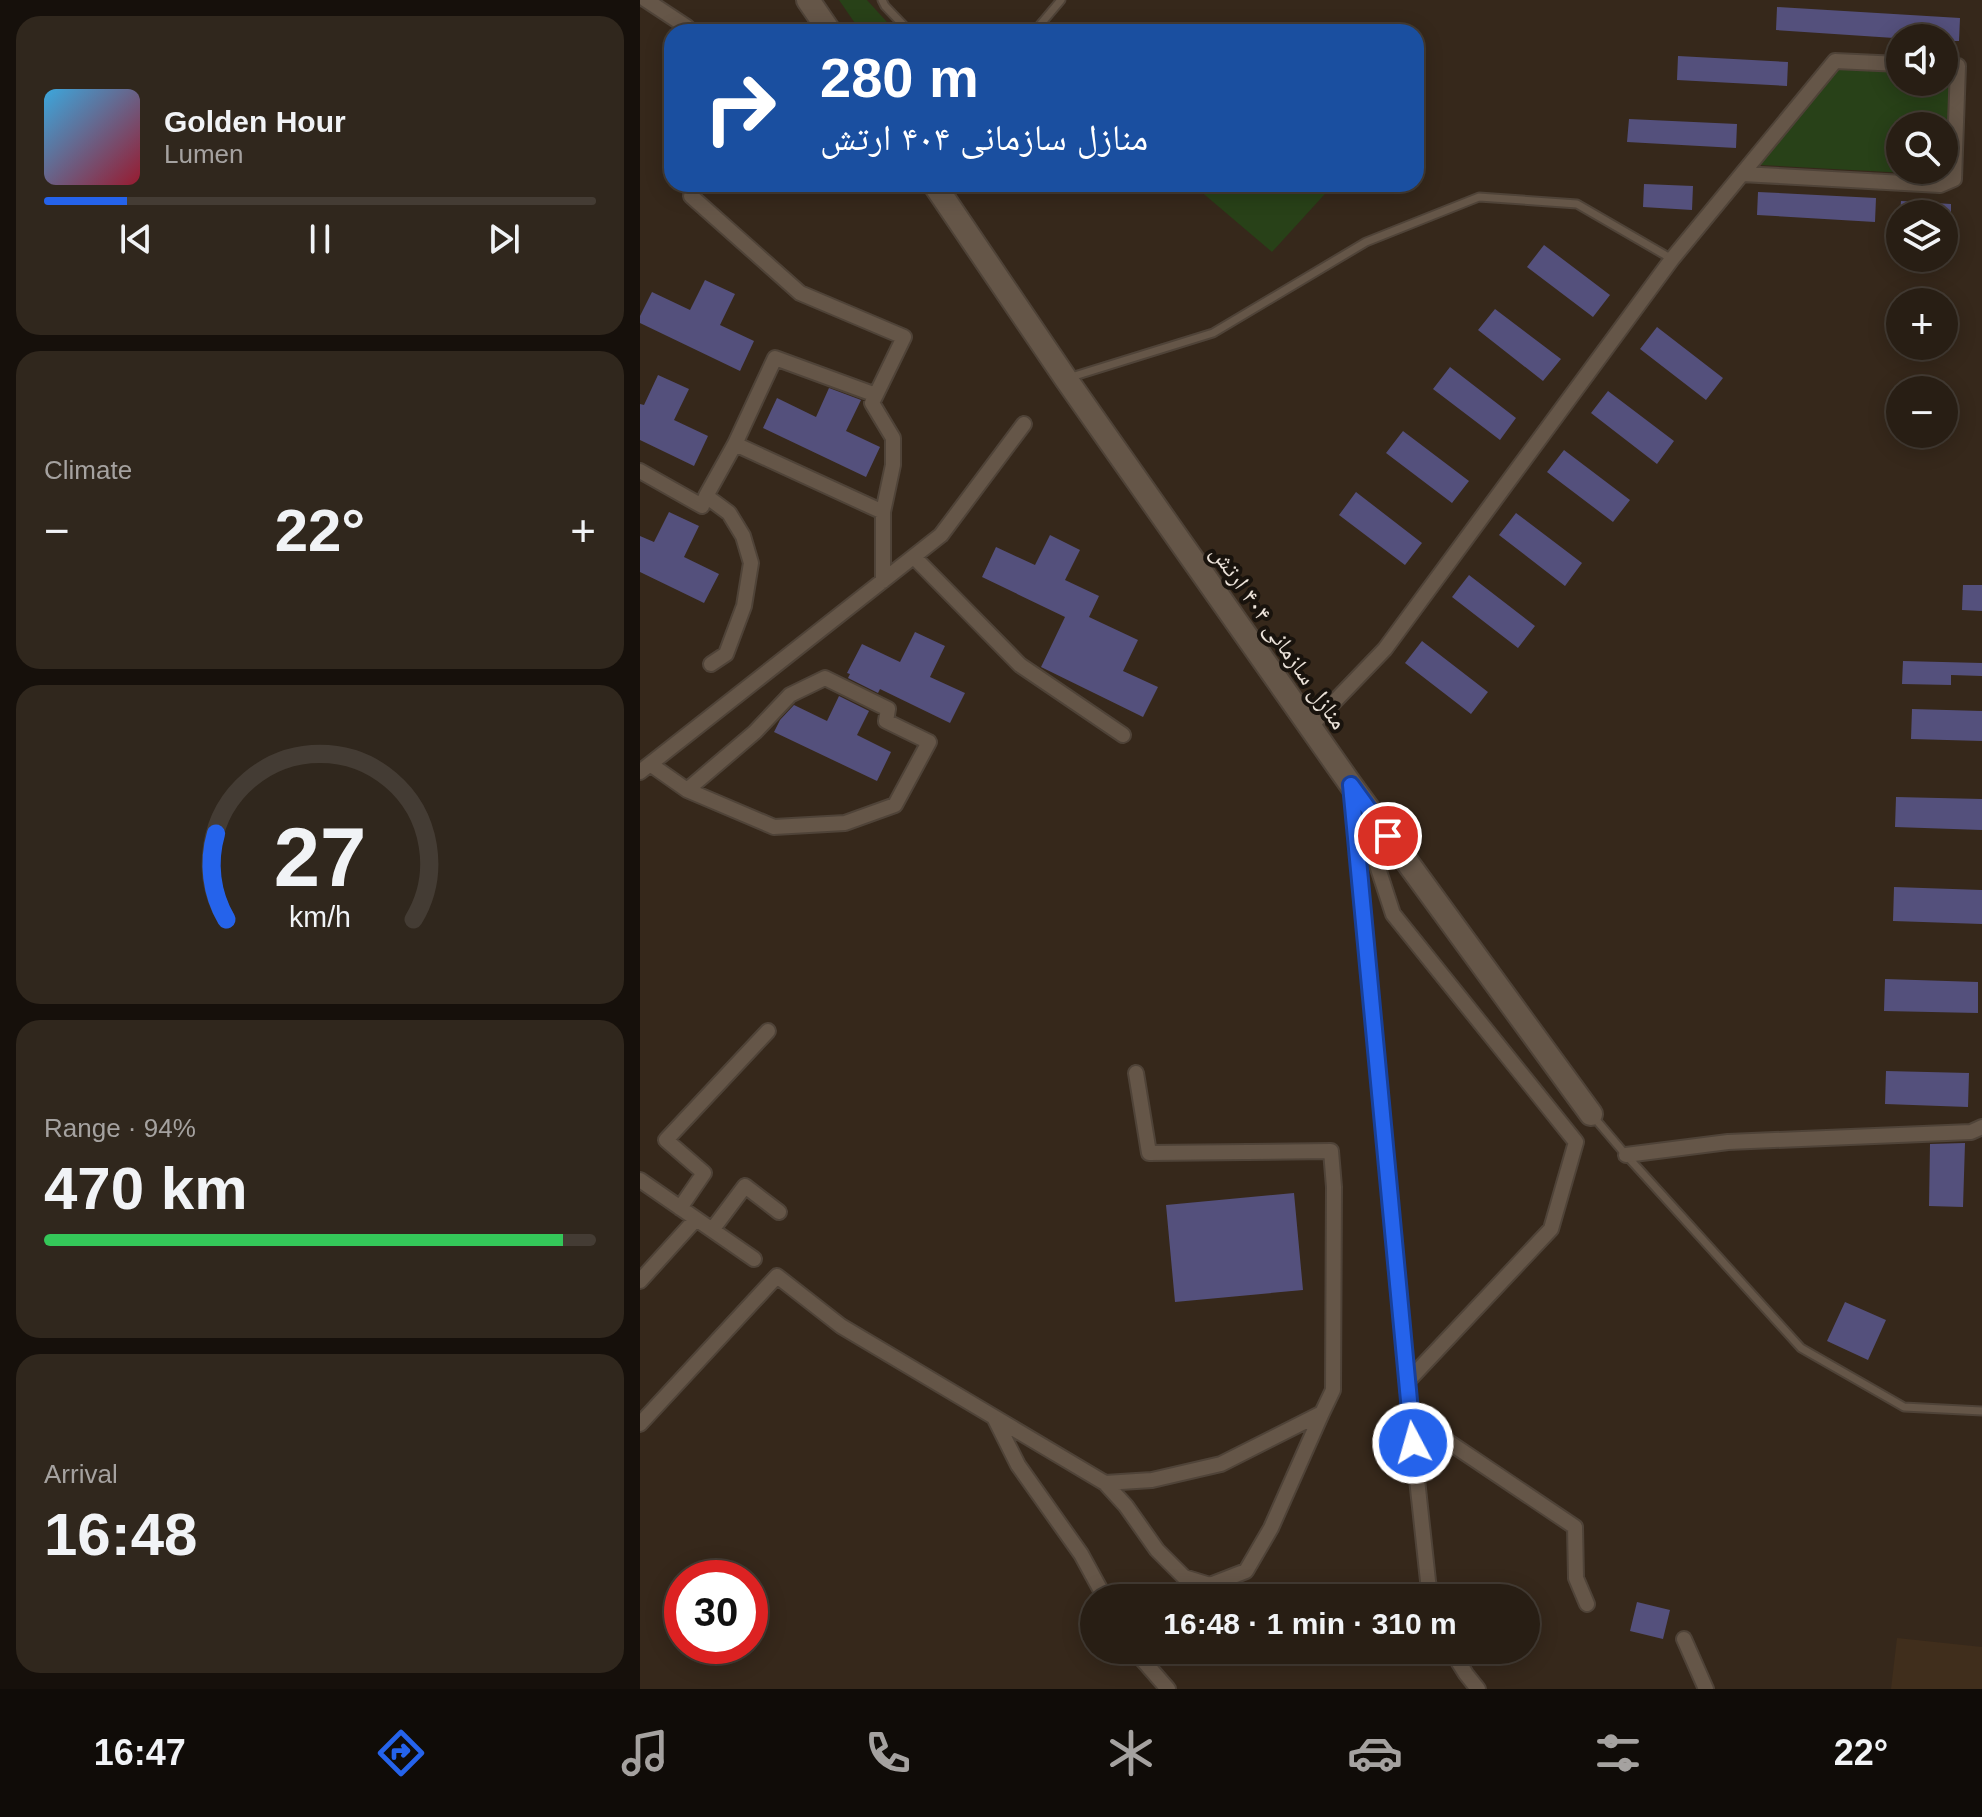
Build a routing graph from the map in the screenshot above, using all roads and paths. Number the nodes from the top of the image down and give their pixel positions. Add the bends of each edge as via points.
1 (646, 0) edge
2 (808, 0) edge
3 (882, 0) edge
4 (1061, 0) edge
5 (682, 24) edge
6 (824, 24) edge
7 (902, 24) edge
8 (1041, 24) edge
9 (1886, 63) edge
10 (1957, 96) edge
11 (1742, 174) junction
12 (939, 192) edge
13 (691, 196) dead end
14 (1672, 259) junction
15 (1066, 379) junction
16 (876, 395) junction
17 (1024, 424) dead end
18 (735, 444) junction
19 (640, 471) edge
20 (706, 496) junction
21 (883, 512) junction
22 (914, 557) junction
23 (883, 581) junction
24 (711, 664) dead end
25 (1310, 727) junction
26 (1123, 735) dead end
27 (645, 768) edge
28 (1351, 785) junction
29 (687, 790) junction
30 (768, 1031) dead end
31 (1136, 1073) dead end
32 (1591, 1114) joint
33 (1982, 1127) edge
34 (1626, 1155) junction
35 (642, 1186) edge
36 (680, 1208) junction
37 (779, 1212) dead end
38 (696, 1219) junction
39 (712, 1230) junction
40 (754, 1259) dead end
41 (640, 1281) edge
42 (1407, 1382) junction
43 (1982, 1411) edge
44 (1322, 1413) junction
45 (1410, 1416) junction
46 (994, 1418) junction
47 (640, 1424) edge
48 (1105, 1483) junction
49 (1097, 1584) edge
50 (1429, 1584) edge
51 (1587, 1604) dead end
52 (1684, 1639) dead end
53 (1146, 1664) edge
54 (1460, 1664) edge
55 (1168, 1689) edge
56 (1478, 1689) edge
57 (1706, 1689) edge

1 - 5 street
2 - 6 street
3 - 7 lane
4 - 8 lane
9 - 11 street via 1835,61
10 - 11 street via 1954,179 1940,185
11 - 14 street
12 - 15 street, منازل سازمانی ۴۰۴ ارتش
13 - 16 street via 800,293 904,337
14 - 15 lane via 1577,204 1479,197 1366,242 1213,333
14 - 25 street via 1385,649
15 - 25 street, منازل سازمانی ۴۰۴ ارتش
16 - 18 street via 775,358
16 - 21 street via 872,403 893,438
17 - 22 street via 941,535
18 - 20 street
18 - 21 street
19 - 20 street via 702,506
20 - 24 street via 729,513 751,563 744,606 726,654
21 - 23 street
22 - 23 street
22 - 26 street via 1020,665
23 - 27 street
25 - 28 street, منازل سازمانی ۴۰۴ ارتش
27 - 29 street
28 - 32 street, منازل سازمانی ۴۰۴ ارتش
28 - 42 street
28 - 42 street via 1393,914 1576,1142 1551,1229
29 - 29 street via 774,827 845,823 895,805 929,742 886,721 888,709 825,678 790,695
30 - 36 street via 666,1140 704,1173
31 - 44 street via 1149,1153 1331,1151 1333,1390
32 - 34 lane
33 - 34 street via 1971,1132 1728,1142
34 - 43 lane via 1801,1348 1904,1407
35 - 36 street
36 - 38 street
37 - 39 street via 745,1186
38 - 39 street
38 - 41 street
39 - 40 street
42 - 45 street
44 - 48 street via 1221,1464 1152,1480
44 - 48 street via 1246,1571 1210,1585 1184,1577
45 - 50 street
45 - 51 street via 1575,1527 1576,1578
46 - 47 street via 841,1326 777,1276
46 - 48 street
46 - 49 street via 1018,1465
52 - 57 street
53 - 55 street
54 - 56 street

